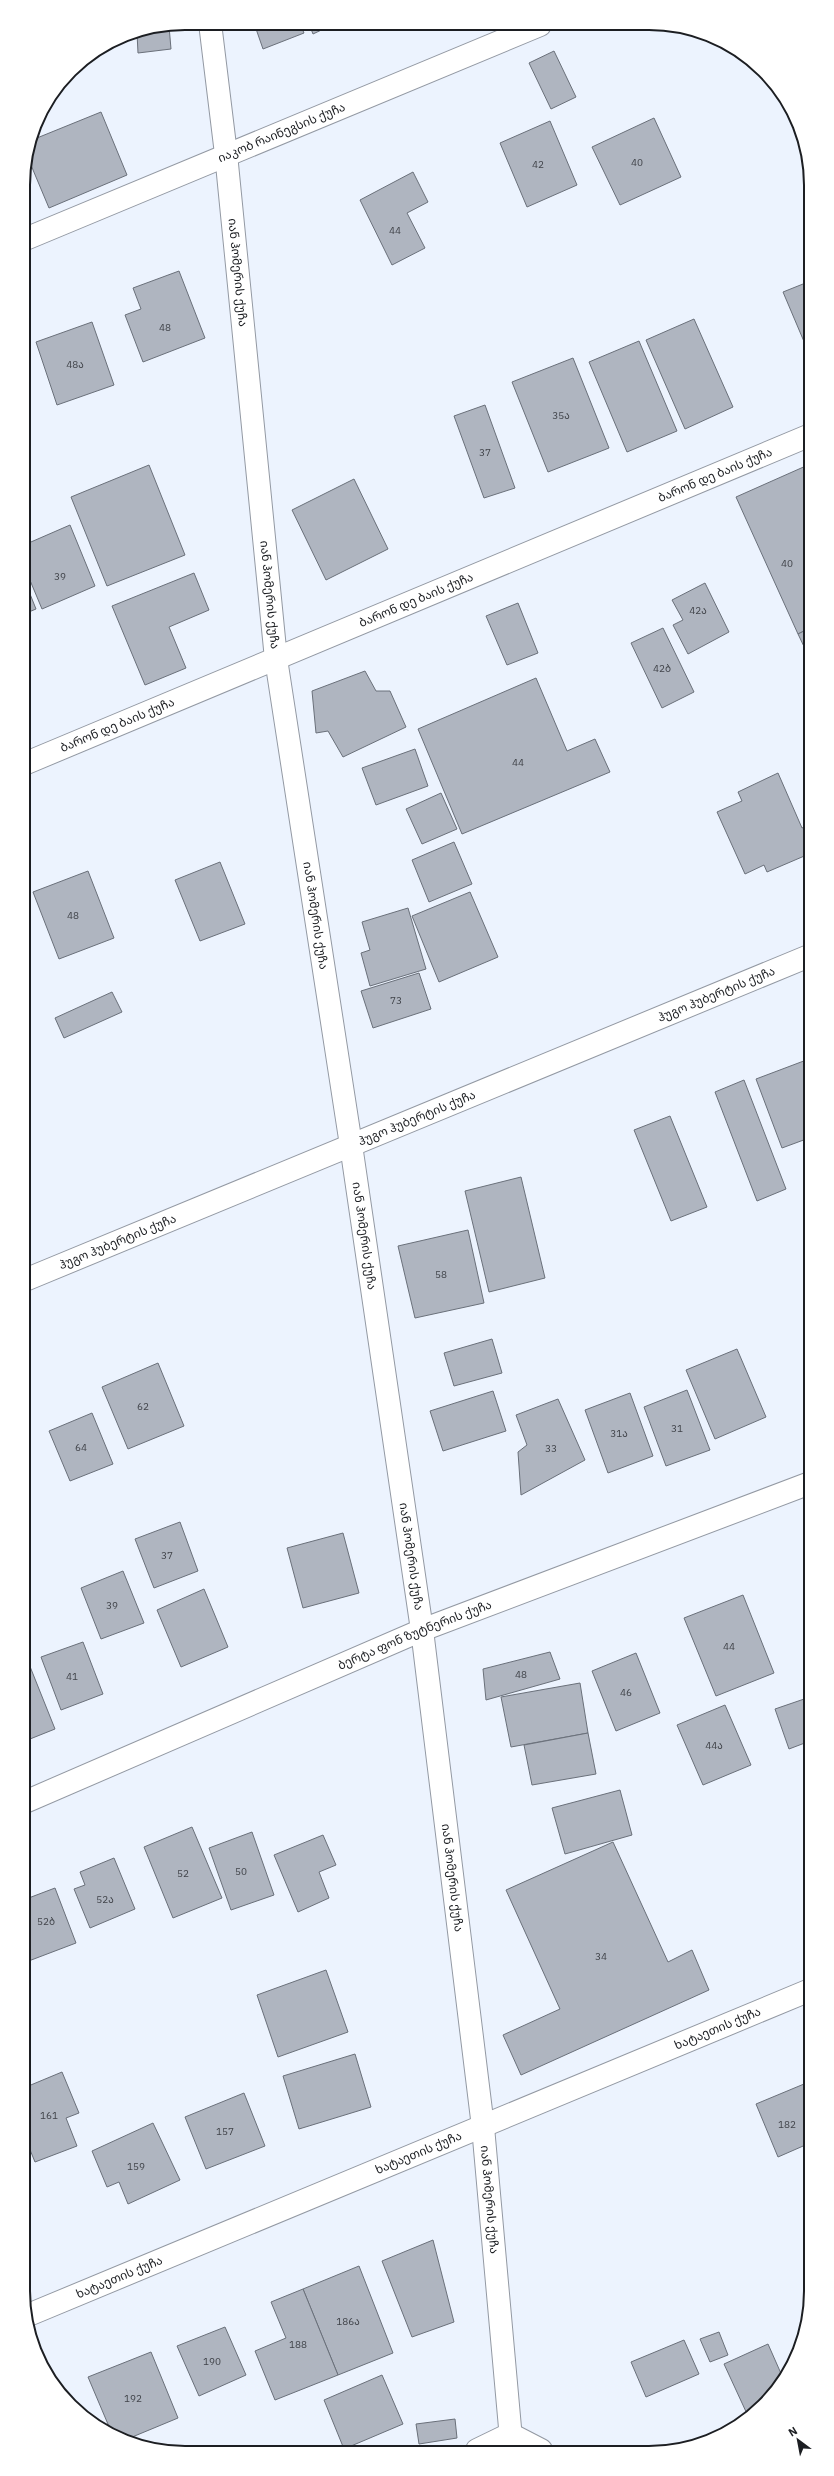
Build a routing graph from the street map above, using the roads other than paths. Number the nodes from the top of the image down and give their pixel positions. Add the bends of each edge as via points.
1 (211, 30) edge
2 (528, 30) edge
3 (226, 154) junction
4 (30, 237) edge
5 (804, 438) edge
6 (276, 659) junction
7 (30, 762) edge
8 (804, 958) edge
9 (351, 1145) junction
10 (30, 1278) edge
11 (804, 1485) edge
12 (422, 1630) junction
13 (30, 1800) edge
14 (804, 1993) edge
15 (483, 2127) junction
16 (32, 2314) edge
17 (511, 2442) edge
18 (494, 2446) edge
19 (526, 2446) edge

1 - 3 street, იან ჰომერის ქუჩა
2 - 3 street, იაკობ რაინეგსის ქუჩა
3 - 4 street, იაკობ რაინეგსის ქუჩა
3 - 6 street, იან ჰომერის ქუჩა
5 - 6 street, ბარონ დე ბაის ქუჩა
6 - 7 street, ბარონ დე ბაის ქუჩა
6 - 9 street, იან ჰომერის ქუჩა
8 - 9 street, ჰუგო ჰუბერტის ქუჩა
9 - 10 street, ჰუგო ჰუბერტის ქუჩა
9 - 12 street, იან ჰომერის ქუჩა
11 - 12 street, ბერტა ფონ ზუტნერის ქუჩა
12 - 13 street, ბერტა ფონ ზუტნერის ქუჩა
12 - 15 street, იან ჰომერის ქუჩა
14 - 15 street, ხატაეთის ქუჩა
15 - 16 street, ხატაეთის ქუჩა
15 - 17 street, იან ჰომერის ქუჩა
17 - 18 street
17 - 19 street

